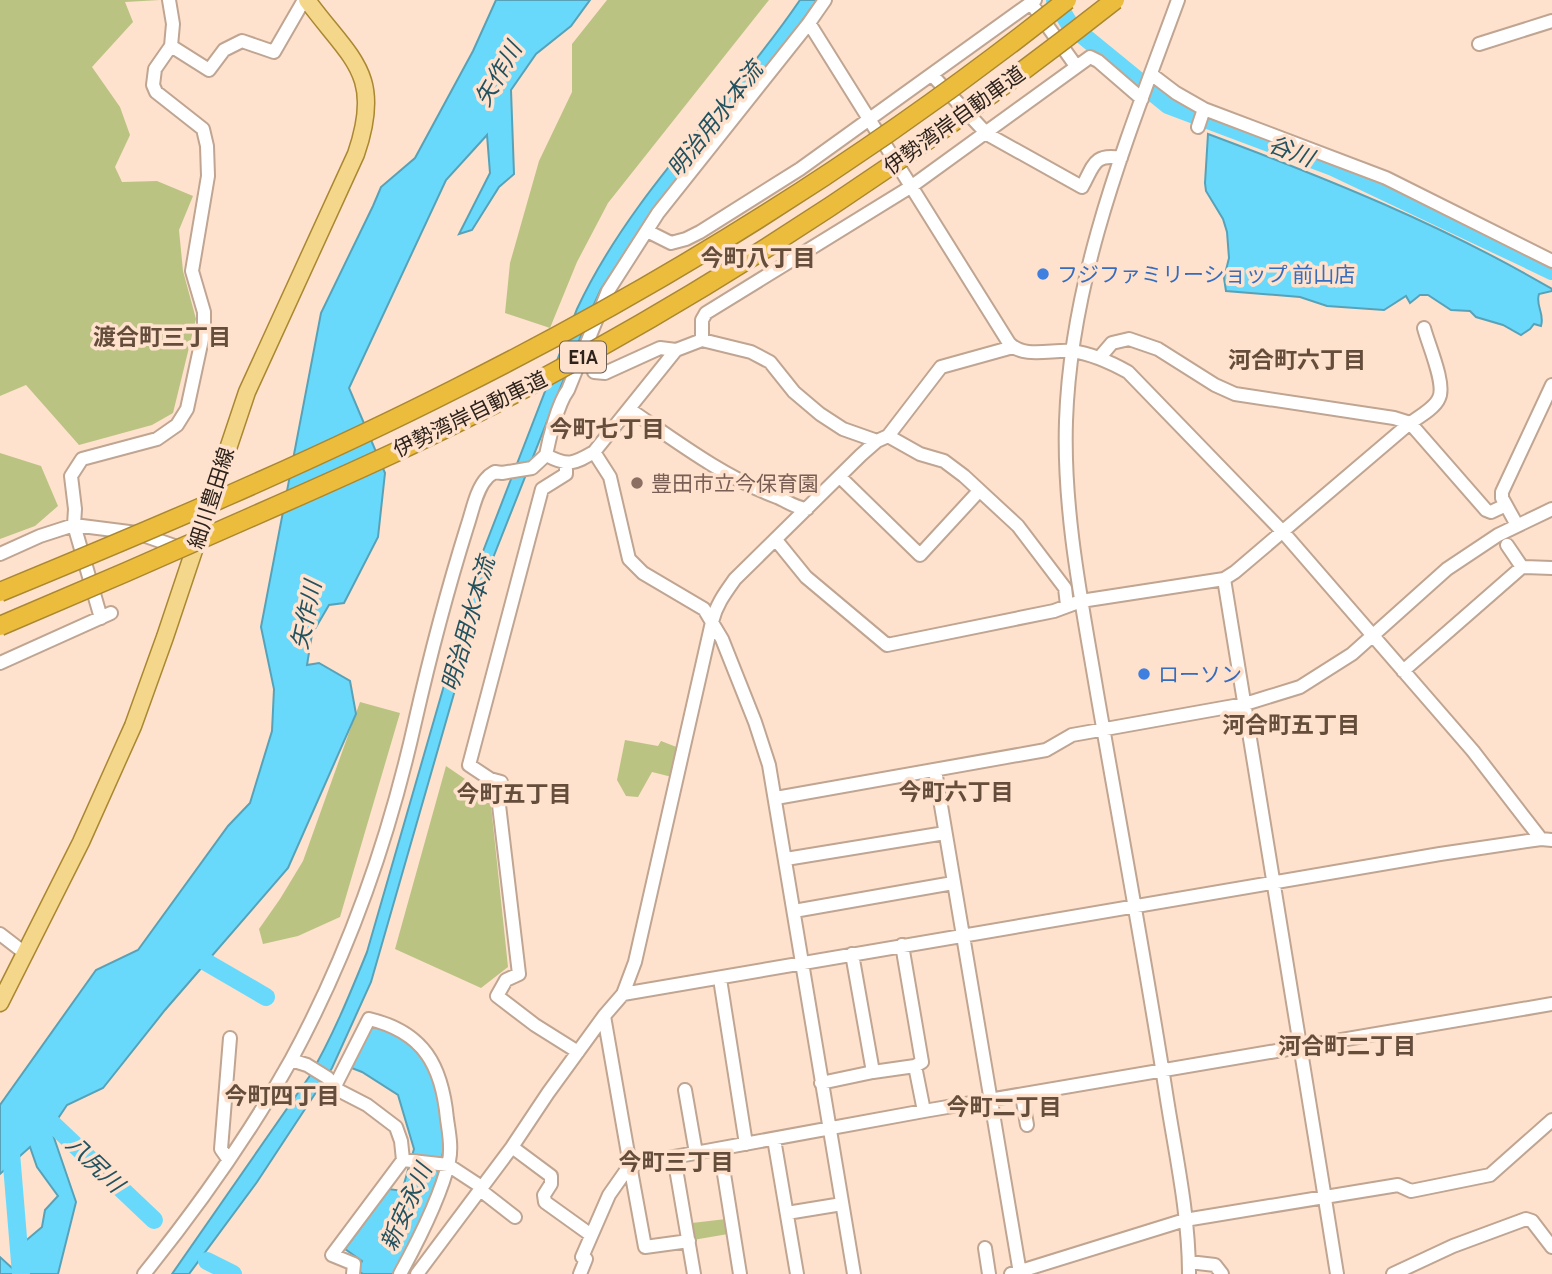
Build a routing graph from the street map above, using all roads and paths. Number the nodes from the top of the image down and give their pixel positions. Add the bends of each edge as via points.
1 (169, 0) edge
2 (305, 0) edge
3 (825, 0) edge
4 (1067, 0) edge
5 (1115, 0) edge
6 (1178, 0) edge
7 (1033, 2) edge
8 (1552, 21) edge
9 (809, 23) junction
10 (1479, 44) dead end
11 (171, 46) junction
12 (1076, 66) junction
13 (932, 75) junction
14 (1151, 75) junction
15 (1142, 99) junction
16 (1203, 111) junction
17 (871, 120) junction
18 (1198, 127) dead end
19 (987, 134) junction
20 (1121, 158) junction
21 (912, 186) junction
22 (647, 231) junction
23 (1552, 261) edge
24 (1424, 328) dead end
25 (702, 341) junction
26 (1013, 347) junction
27 (677, 350) junction
28 (1071, 351) junction
29 (1100, 357) junction
30 (594, 372) dead end
31 (1552, 385) edge
32 (629, 409) junction
33 (1410, 424) junction
34 (883, 439) junction
35 (594, 452) junction
36 (546, 455) junction
37 (566, 464) junction
38 (840, 477) junction
39 (979, 491) junction
40 (1506, 505) junction
41 (807, 509) junction
42 (1552, 509) edge
43 (1517, 525) junction
44 (74, 526) junction
45 (1283, 531) junction
46 (776, 540) junction
47 (1507, 545) dead end
48 (193, 553) junction
49 (0, 554) edge
50 (1522, 567) junction
51 (1552, 568) edge
52 (1224, 579) junction
53 (0, 592) edge
54 (1082, 601) junction
55 (1067, 605) junction
56 (712, 622) junction
57 (0, 625) edge
58 (1373, 635) junction
59 (0, 663) edge
60 (1404, 671) junction
61 (1245, 704) junction
62 (1103, 729) junction
63 (935, 770) junction
64 (776, 798) junction
65 (945, 833) junction
66 (1547, 840) edge
67 (786, 859) junction
68 (953, 883) junction
69 (1273, 883) junction
70 (1134, 907) junction
71 (794, 911) junction
72 (0, 934) edge
73 (962, 936) junction
74 (902, 945) junction
75 (26, 954) junction
76 (852, 954) junction
77 (801, 963) junction
78 (720, 979) junction
79 (623, 994) junction
80 (0, 1003) edge
81 (1552, 1004) edge
82 (604, 1016) junction
83 (230, 1038) dead end
84 (1302, 1047) junction
85 (578, 1052) junction
86 (291, 1060) junction
87 (915, 1066) junction
88 (1162, 1070) junction
89 (873, 1072) junction
90 (331, 1083) junction
91 (821, 1083) junction
92 (685, 1090) dead end
93 (1022, 1095) junction
94 (992, 1100) junction
95 (923, 1111) junction
96 (1552, 1120) edge
97 (1027, 1125) dead end
98 (829, 1128) junction
99 (774, 1139) junction
100 (746, 1144) junction
101 (512, 1147) junction
102 (720, 1149) junction
103 (696, 1153) junction
104 (674, 1157) junction
105 (228, 1159) junction
106 (402, 1160) junction
107 (448, 1164) junction
108 (630, 1165) junction
109 (480, 1188) junction
110 (1325, 1196) junction
111 (842, 1204) junction
112 (787, 1213) junction
113 (515, 1217) dead end
114 (1185, 1220) junction
115 (591, 1235) junction
116 (689, 1241) junction
117 (1552, 1247) edge
118 (985, 1248) dead end
119 (1189, 1268) edge
120 (1016, 1273) edge
121 (144, 1274) edge
122 (353, 1274) edge
123 (400, 1274) edge
124 (417, 1274) edge
125 (580, 1274) edge
126 (694, 1274) edge
127 (740, 1274) edge
128 (797, 1274) edge
129 (854, 1274) edge
130 (989, 1274) edge
131 (1222, 1274) edge
132 (1337, 1274) edge
133 (1393, 1274) edge

1 - 11 street
2 - 11 street via 274,52 242,41 224,50 209,70
2 - 48 main road, 細川豊田線 via 360,72 366,93 365,126 247,392
3 - 9 street
4 - 53 highway, 伊勢湾岸自動車道 / E1A, bridge via 870,145 744,228 593,316 377,427
5 - 57 highway, 伊勢湾岸自動車道 / E1A, bridge via 887,170 764,251 606,344 389,455
6 - 14 street
7 - 12 street
7 - 13 street
8 - 10 street
9 - 17 street
9 - 22 street
11 - 44 street via 155,69 153,85 203,130 207,146 208,176 192,271 204,312 204,330 187,409 177,425 157,439 82,459 71,476
12 - 15 street via 1090,57 1098,61
12 - 19 street
13 - 17 street
13 - 19 street
14 - 15 street
14 - 16 street
15 - 20 street
16 - 18 street
16 - 23 street via 1386,178
17 - 21 street
17 - 22 street via 686,239 671,243
19 - 20 street via 1082,187 1098,159 1105,155
19 - 21 street
20 - 28 street via 1091,251
21 - 25 street via 706,313
21 - 26 street
22 - 36 street via 608,291 563,397
24 - 33 street via 1441,392 1439,400
25 - 27 street
25 - 34 street via 751,352 770,362 820,414 844,429
26 - 28 street via 1026,352
26 - 34 street via 941,367
27 - 30 street via 660,348 605,373
27 - 32 street
28 - 29 street
28 - 54 street via 1067,474
29 - 33 street via 1112,343 1129,339 1157,349 1235,394
29 - 45 street via 1128,372
31 - 40 street via 1502,492
32 - 35 street
32 - 41 street via 754,489
33 - 40 street via 1486,510
33 - 45 street
34 - 38 street
34 - 39 street via 944,461
35 - 37 street
35 - 56 street via 610,477 629,559 643,573 704,609
36 - 37 street
36 - 86 street via 532,468 495,472 485,479 475,502 425,674 384,844
37 - 85 street via 566,474 542,489 469,765 500,782 519,974 506,980 497,996
38 - 39 street via 920,555
38 - 41 street
39 - 55 street via 1026,536 1065,588
40 - 43 street
41 - 46 street
42 - 43 street
43 - 58 street via 1447,569
44 - 48 street via 137,533
44 - 49 street
44 - 59 street via 106,616
45 - 52 street
45 - 58 street
46 - 55 street via 806,577 887,646
46 - 56 street via 735,579 715,608
47 - 50 street
48 - 75 main road, 細川豊田線 via 133,726
50 - 51 street
50 - 60 street
52 - 54 street
52 - 61 street
54 - 55 street
54 - 62 street
56 - 64 street via 755,722
56 - 79 street via 635,962
58 - 60 street
58 - 61 street via 1300,687
60 - 66 street
61 - 62 street
61 - 69 street
62 - 63 street via 1072,735 1046,750
62 - 70 street
63 - 64 street
63 - 65 street
64 - 67 street
65 - 67 street
65 - 68 street
66 - 69 street
67 - 71 street
68 - 71 street
68 - 73 street
69 - 70 street
69 - 84 street
70 - 73 street
70 - 88 street
71 - 77 street
72 - 75 street
73 - 74 street
73 - 94 street
74 - 76 street
74 - 87 street via 922,1062
75 - 80 main road, 細川豊田線
76 - 77 street
76 - 89 street
77 - 78 street
77 - 91 street
78 - 79 street
78 - 100 street
79 - 82 street
81 - 84 street
82 - 85 street
82 - 108 street
83 - 105 street via 221,1149
84 - 88 street
84 - 110 street
85 - 101 street
86 - 90 street via 307,1065
86 - 105 street
87 - 89 street
87 - 95 street
88 - 93 street
88 - 114 street
89 - 91 street
90 - 106 street via 396,1128
90 - 107 street via 369,1019 414,1038 432,1059 444,1091 451,1152
91 - 98 street
92 - 103 street
93 - 94 street
93 - 97 street
94 - 95 street
94 - 120 street
95 - 98 street
96 - 110 street via 1490,1175 1411,1191 1398,1185
98 - 99 street
98 - 111 street
99 - 100 street
99 - 112 street
100 - 102 street
101 - 109 street
101 - 115 street via 551,1176 545,1202
102 - 103 street
102 - 127 street
103 - 104 street
104 - 108 street
104 - 116 street
105 - 121 street
106 - 107 street
106 - 122 street via 332,1255 354,1264
107 - 109 street
107 - 123 street
108 - 115 street via 609,1195
108 - 116 street via 645,1247
109 - 113 street
109 - 124 street
110 - 114 street
110 - 132 street
111 - 112 street
111 - 129 street
112 - 128 street
114 - 119 street
114 - 120 street
115 - 125 street
116 - 126 street
117 - 133 street via 1532,1221 1525,1219
118 - 130 street
119 - 131 street via 1215,1265

